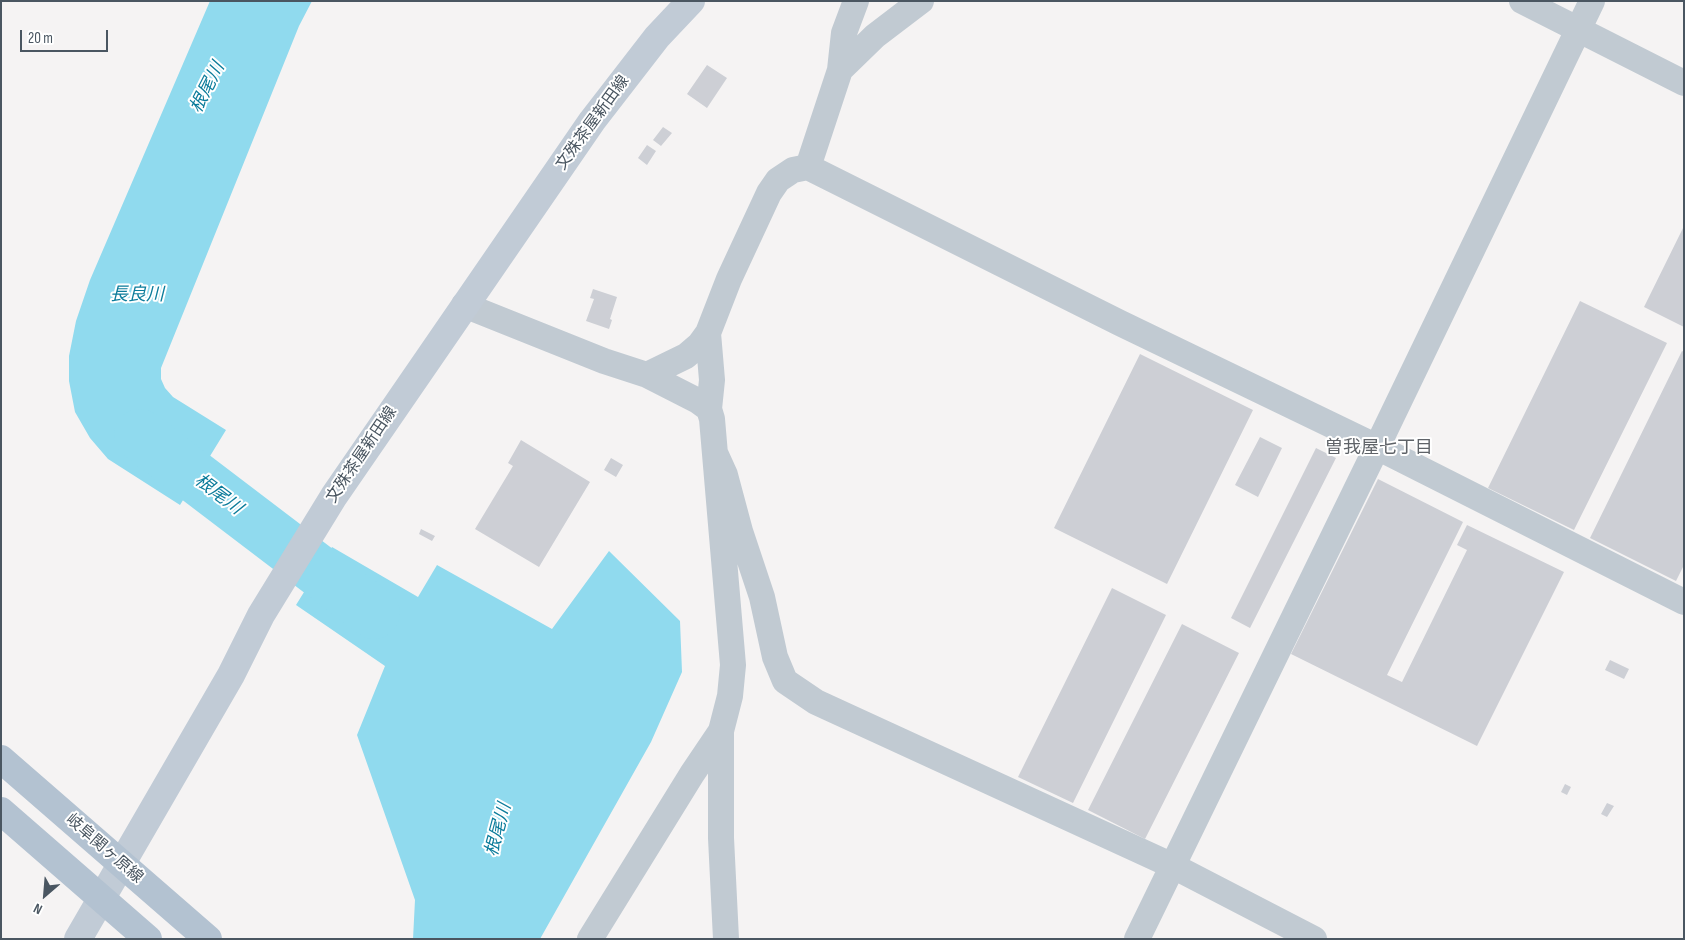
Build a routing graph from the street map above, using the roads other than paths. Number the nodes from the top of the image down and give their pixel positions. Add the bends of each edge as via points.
1 (691, 1) edge
2 (856, 1) edge
3 (921, 1) edge
4 (1522, 1) edge
5 (1592, 1) edge
6 (1578, 30) junction
7 (840, 70) junction
8 (1684, 82) edge
9 (808, 167) junction
10 (464, 305) junction
11 (708, 333) junction
12 (648, 376) junction
13 (709, 409) junction
14 (1377, 447) junction
15 (714, 454) junction
16 (1684, 602) edge
17 (721, 731) junction
18 (1, 759) edge
19 (1, 811) edge
20 (1173, 866) junction
21 (78, 939) edge
22 (148, 939) edge
23 (208, 939) edge
24 (590, 939) edge
25 (726, 939) edge
26 (1137, 939) edge
27 (1314, 939) edge

1 - 10 main road, 文殊茶屋新田線 via 656,37 592,122
2 - 7 street via 844,33
3 - 7 street via 875,36
4 - 6 street
5 - 6 street
6 - 8 street
6 - 14 street
7 - 9 street
9 - 11 street via 793,170 778,180 769,193
9 - 14 street
10 - 12 street via 604,362
10 - 21 main road, 文殊茶屋新田線 via 334,496 261,615 231,675
11 - 12 street via 686,356
11 - 13 street via 712,380
12 - 13 street
13 - 15 street
14 - 16 street
14 - 20 street
15 - 17 street via 733,665 730,696
15 - 20 street via 725,475 762,597 775,657 785,681 816,702
17 - 24 street
17 - 25 street
18 - 23 main road, 岐阜関ヶ原線, bridge
19 - 22 main road, bridge
20 - 26 street
20 - 27 street

